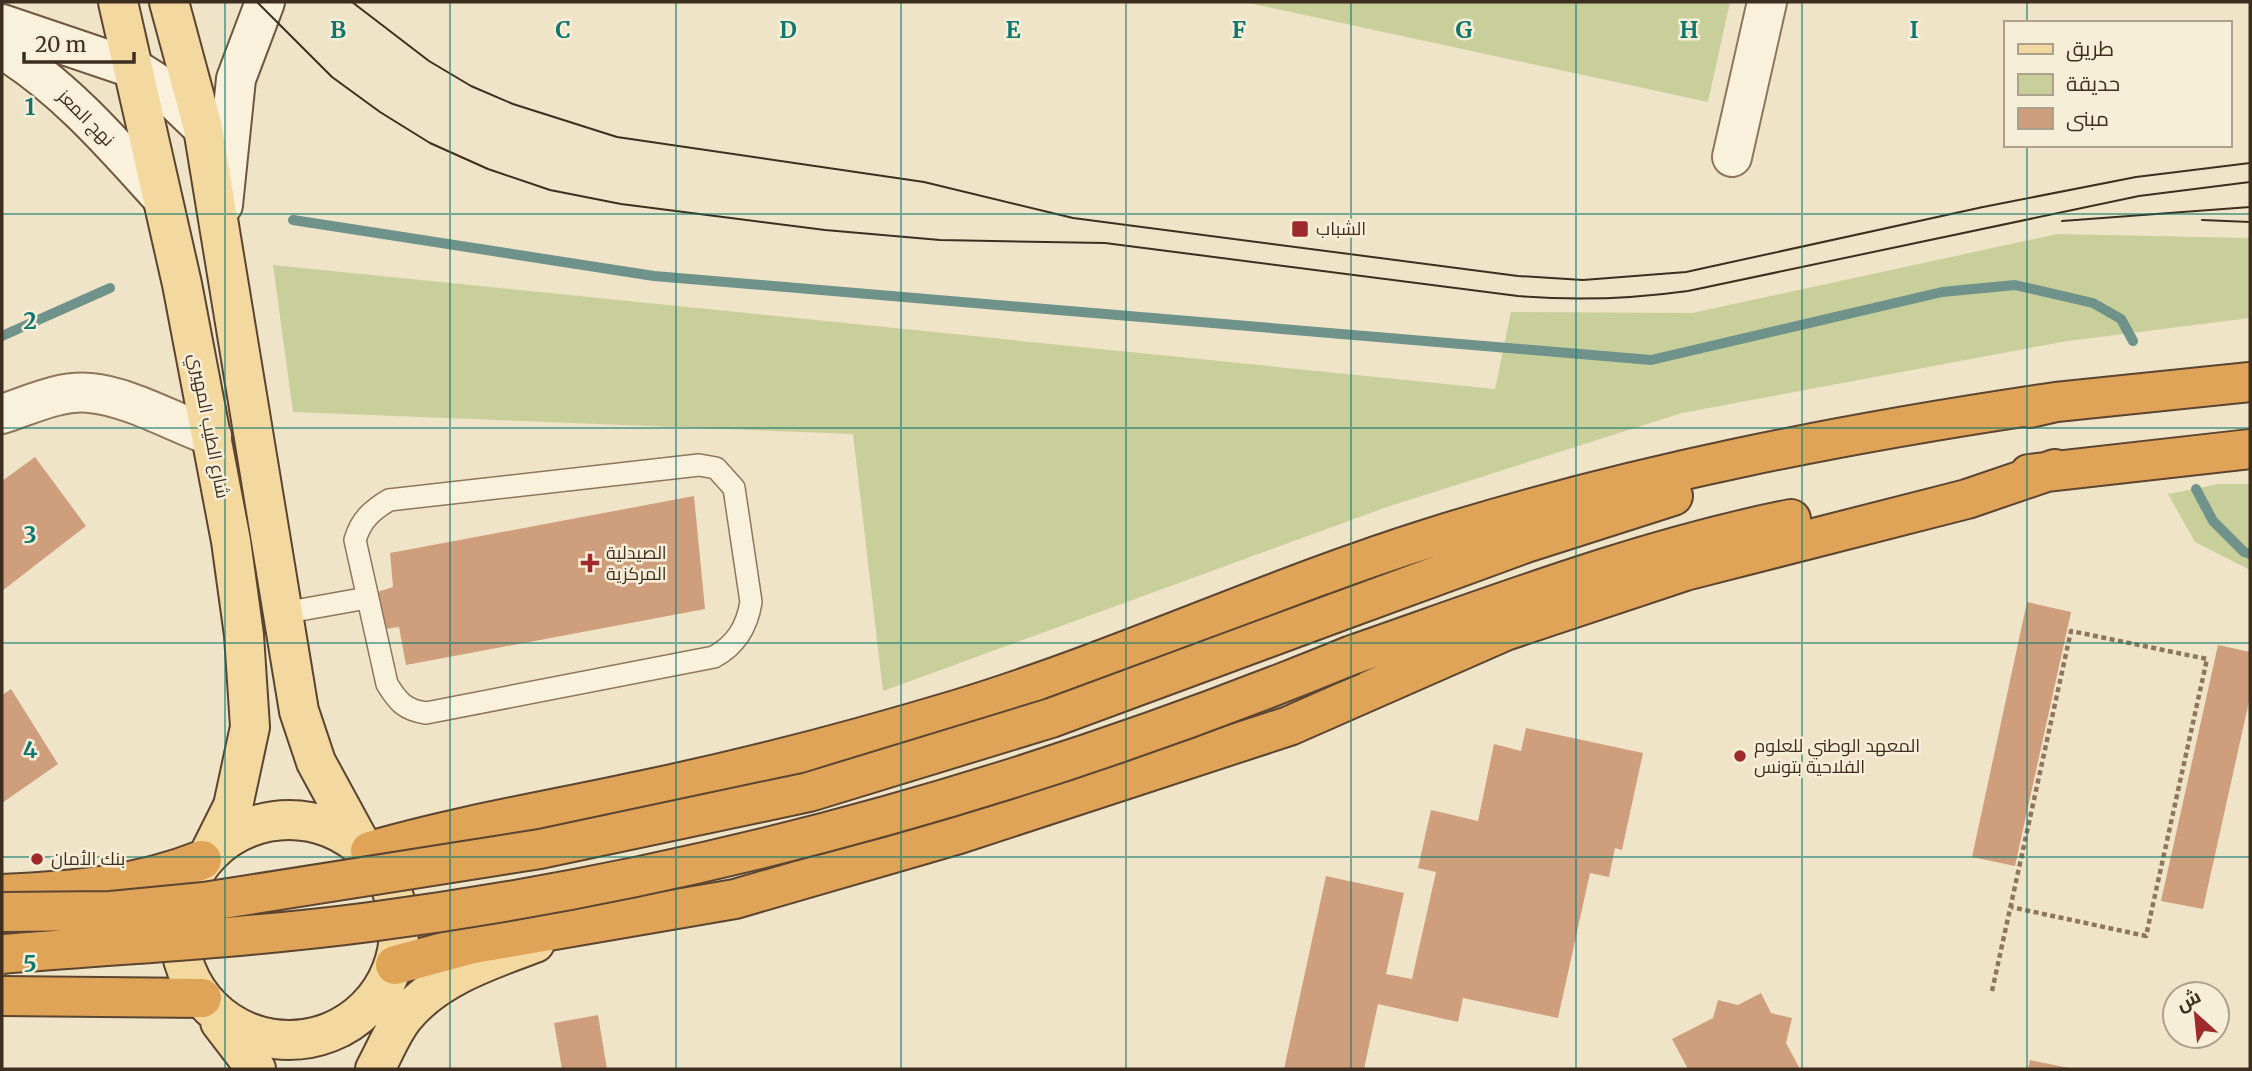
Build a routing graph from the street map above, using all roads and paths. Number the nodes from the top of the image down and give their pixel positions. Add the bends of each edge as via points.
1 (118, 2) edge
2 (169, 2) edge
3 (265, 2) edge
4 (1767, 2) edge
5 (2, 24) edge
6 (2, 49) edge
7 (135, 69) junction
8 (203, 128) junction
9 (1731, 157) dead end
10 (162, 198) junction
11 (230, 297) junction
12 (2250, 382) edge
13 (2056, 402) junction
14 (2, 414) edge
15 (212, 436) junction
16 (2250, 449) edge
17 (2055, 469) junction
18 (367, 598) junction
19 (283, 613) junction
20 (364, 846) junction
21 (207, 855) junction
22 (2, 894) edge
23 (2011, 907) junction
24 (2, 912) edge
25 (580, 927) junction
26 (2, 954) edge
27 (386, 982) junction
28 (1992, 992) dead end
29 (2, 996) edge
30 (206, 1003) junction
31 (256, 1069) edge
32 (358, 1069) edge
33 (375, 1069) edge

1 - 7 main road, شارع الطيب المهيري
2 - 8 main road
3 - 11 street via 236,79 226,158 223,213
4 - 9 street
5 - 7 street
6 - 10 street, نهج المعز via 47,80
7 - 8 street
7 - 10 main road, شارع الطيب المهيري
8 - 11 main road
10 - 15 main road, شارع الطيب المهيري
11 - 19 main road
12 - 13 highway
13 - 20 highway via 1799,444 1577,495 1426,539 1122,653 960,708 673,783
13 - 24 highway, bridge via 1742,473 1526,543 1051,718 809,792 540,849 204,902 111,911
14 - 15 street via 46,399 90,393
15 - 21 main road, شارع الطيب المهيري via 244,635 250,727 233,806
16 - 17 highway
17 - 25 highway via 1967,499 1672,575 1505,631 1289,726 960,834 735,899
17 - 26 highway, bridge via 1737,530 1550,587 1352,655 1039,770 856,826 691,865 373,922 208,941
18 - 18 lane via 355,540 360,523 389,500 699,465 716,468 734,488 751,602 739,636 714,657 426,713 398,702 387,684
18 - 19 lane
19 - 20 main road via 306,739 331,794
20 - 21 main road via 313,822 276,820 241,830
20 - 27 main road via 394,892 400,929
21 - 22 highway via 175,871 115,885
21 - 30 main road via 178,914 178,950
23 - 23 path via 2071,631 2207,659 2146,936
23 - 28 path
25 - 27 highway via 473,944
25 - 33 main road via 486,961 439,986 404,1017
27 - 30 main road via 350,1023 316,1038 279,1041 244,1032
27 - 32 main road
29 - 30 highway
30 - 31 main road

